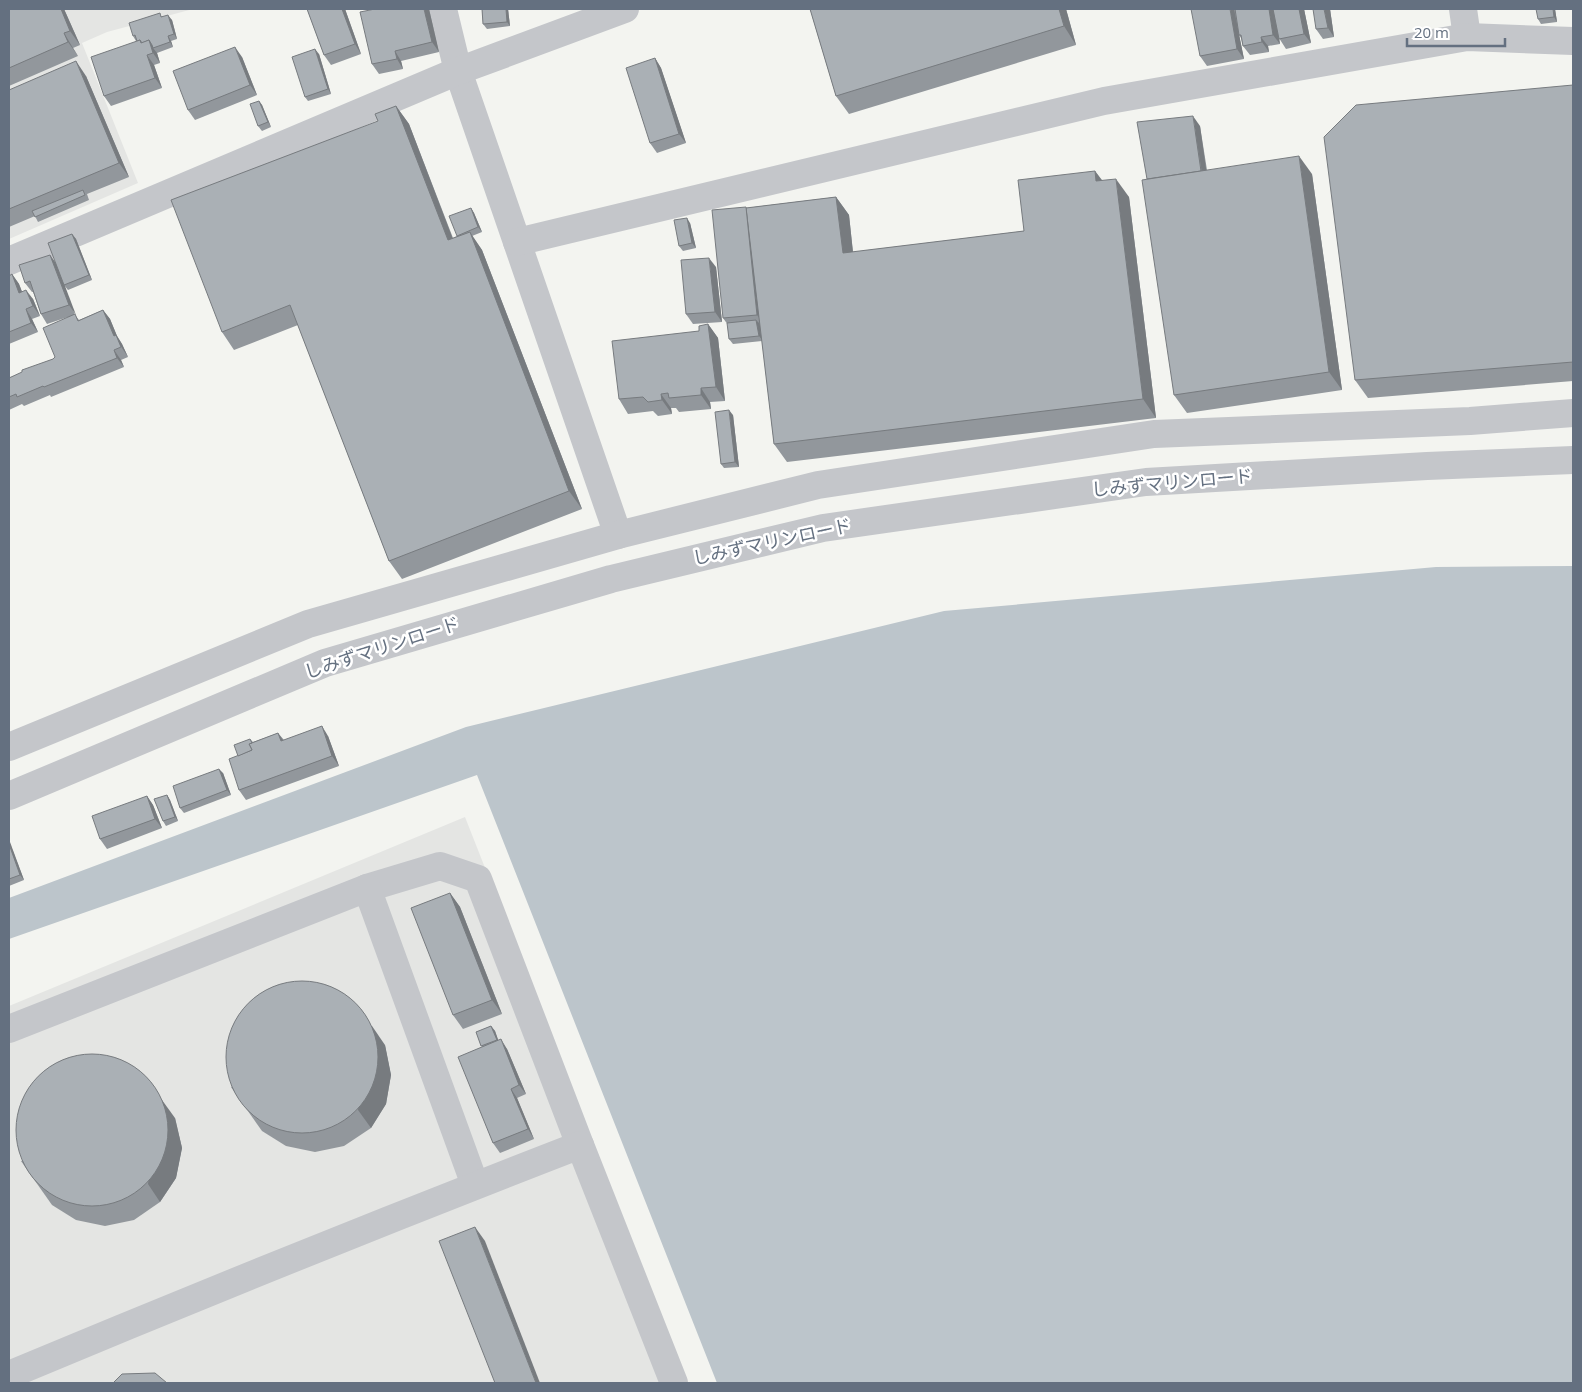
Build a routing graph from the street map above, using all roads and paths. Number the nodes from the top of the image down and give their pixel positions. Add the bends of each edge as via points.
1 (443, 9) edge
2 (625, 9) edge
3 (1463, 9) edge
4 (1467, 37) junction
5 (1573, 40) edge
6 (458, 71) junction
7 (517, 242) junction
8 (9, 261) edge
9 (1573, 412) edge
10 (1573, 460) edge
11 (618, 535) junction
12 (9, 748) edge
13 (9, 796) edge
14 (367, 888) junction
15 (9, 1030) edge
16 (580, 1145) junction
17 (475, 1185) junction
18 (9, 1375) edge
19 (674, 1383) edge

1 - 6 street
2 - 6 street
3 - 4 street
4 - 5 street
4 - 7 street via 1104,101
6 - 7 street
6 - 8 street
7 - 11 street
9 - 11 street via 1470,421 1154,434 818,485
10 - 13 street, しみずマリンロード via 1146,482 823,528 611,579 325,663
11 - 12 street via 308,624
14 - 15 street
14 - 16 street via 440,866 478,879
14 - 17 street
16 - 17 street
16 - 19 street
17 - 18 street

